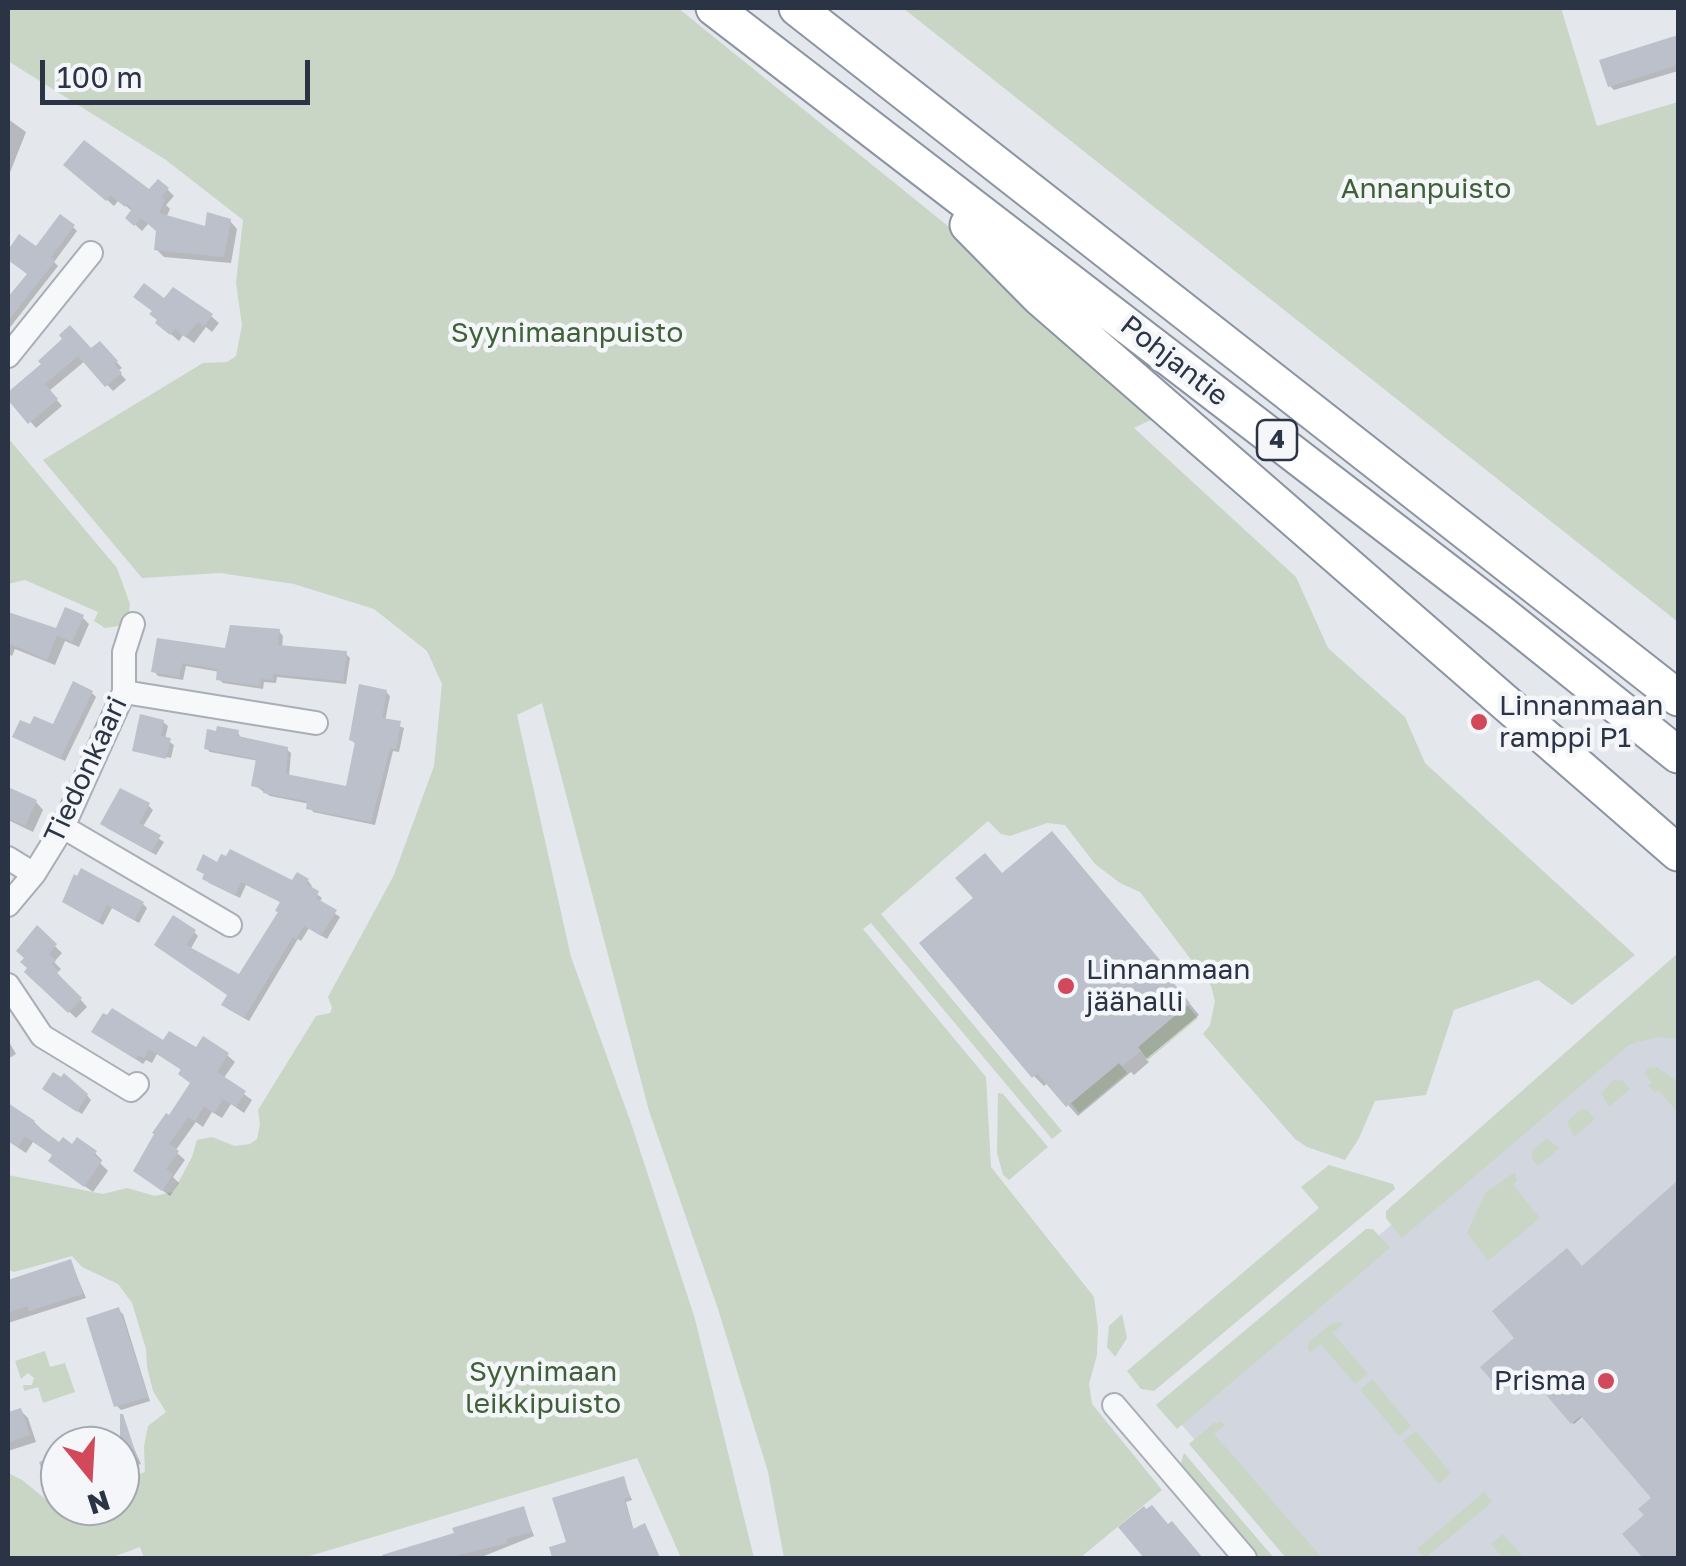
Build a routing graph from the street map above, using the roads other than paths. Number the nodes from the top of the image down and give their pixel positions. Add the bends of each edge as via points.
1 (714, 8) edge
2 (797, 8) edge
3 (873, 128) junction
4 (91, 253) dead end
5 (8, 356) edge
6 (133, 624) dead end
7 (124, 692) junction
8 (1676, 695) edge
9 (316, 722) dead end
10 (1678, 755) edge
11 (64, 827) junction
12 (1678, 852) edge
13 (8, 858) edge
14 (34, 874) junction
15 (8, 905) edge
16 (230, 925) dead end
17 (8, 985) edge
18 (136, 1084) dead end
19 (1114, 1406) dead end
20 (1245, 1558) edge

1 - 3 highway, Pohjantie / 4
2 - 8 highway, Pohjantie / 4
3 - 10 highway, Pohjantie / 4
3 - 12 highway via 1038,297 1327,548 1419,657 1540,756 1628,809
4 - 5 street
6 - 7 street, Tiedonkaari via 124,652
7 - 9 street
7 - 11 street, Tiedonkaari
11 - 14 street, Tiedonkaari
11 - 16 street
13 - 14 street
14 - 15 street, Tiedonkaari
17 - 18 street via 42,1036 131,1090
19 - 20 street

